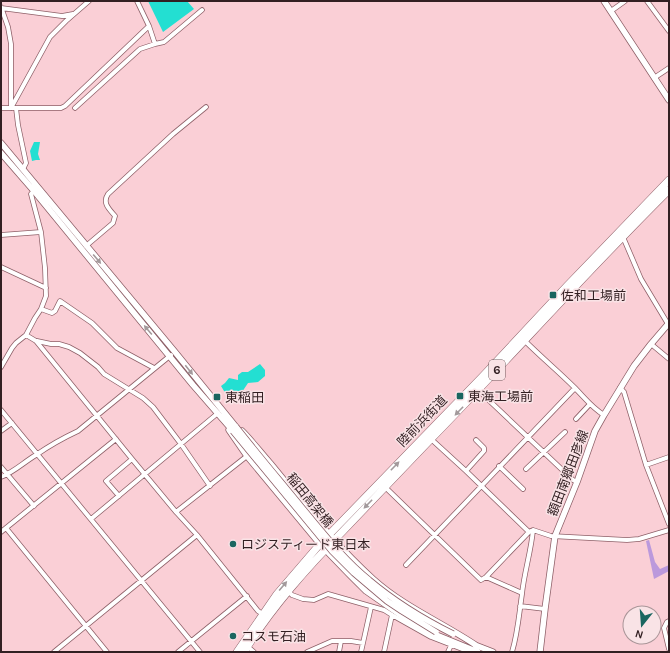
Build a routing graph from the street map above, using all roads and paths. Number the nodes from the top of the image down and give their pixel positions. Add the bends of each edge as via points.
1 (89, 1) edge
2 (138, 1) edge
3 (604, 1) edge
4 (625, 1) edge
5 (646, 1) edge
6 (1, 8) edge
7 (202, 10) dead end
8 (611, 11) junction
9 (73, 14) junction
10 (149, 26) junction
11 (669, 31) edge
12 (155, 44) junction
13 (669, 68) edge
14 (654, 78) junction
15 (669, 100) edge
16 (206, 107) dead end
17 (1, 108) edge
18 (14, 108) junction
19 (75, 108) dead end
20 (2, 146) edge
21 (1, 153) edge
22 (23, 169) junction
23 (669, 180) edge
24 (669, 190) edge
25 (34, 192) junction
26 (41, 232) junction
27 (1, 235) edge
28 (623, 237) junction
29 (86, 246) junction
30 (1, 267) edge
31 (46, 288) junction
32 (41, 309) junction
33 (669, 324) edge
34 (26, 335) junction
35 (524, 340) junction
36 (36, 341) junction
37 (651, 344) junction
38 (172, 354) junction
39 (669, 358) edge
40 (1, 365) edge
41 (154, 368) junction
42 (575, 388) junction
43 (620, 388) junction
44 (128, 389) junction
45 (478, 390) junction
46 (590, 404) junction
47 (1, 410) edge
48 (220, 411) junction
49 (97, 415) junction
50 (604, 415) junction
51 (576, 419) dead end
52 (12, 423) junction
53 (234, 429) junction
54 (1, 432) edge
55 (565, 432) dead end
56 (527, 437) junction
57 (116, 439) junction
58 (431, 439) junction
59 (476, 440) dead end
60 (181, 444) junction
61 (544, 453) junction
62 (37, 454) junction
63 (247, 456) junction
64 (669, 457) edge
65 (132, 459) junction
66 (646, 465) junction
67 (499, 466) junction
68 (1, 467) edge
69 (526, 469) dead end
70 (466, 471) junction
71 (146, 474) junction
72 (7, 475) junction
73 (1, 477) edge
74 (577, 482) junction
75 (62, 483) junction
76 (210, 486) junction
77 (481, 486) junction
78 (385, 487) junction
79 (523, 489) dead end
80 (119, 496) junction
81 (34, 506) junction
82 (176, 512) junction
83 (91, 519) junction
84 (669, 524) edge
85 (6, 528) junction
86 (669, 530) edge
87 (531, 531) junction
88 (1, 532) edge
89 (329, 534) junction
90 (197, 535) junction
91 (434, 535) junction
92 (555, 536) junction
93 (334, 540) junction
94 (322, 547) junction
95 (406, 565) dead end
96 (486, 577) junction
97 (142, 580) junction
98 (288, 591) junction
99 (522, 593) junction
100 (247, 596) junction
101 (520, 606) junction
102 (371, 607) junction
103 (545, 609) junction
104 (392, 615) junction
105 (265, 616) junction
106 (669, 621) edge
107 (86, 626) junction
108 (341, 641) junction
109 (191, 642) junction
110 (363, 643) junction
111 (452, 643) junction
112 (246, 649) edge
113 (478, 649) edge
114 (669, 649) edge
115 (54, 652) edge
116 (107, 652) edge
117 (178, 652) edge
118 (200, 652) edge
119 (237, 652) edge
120 (254, 652) edge
121 (307, 652) edge
122 (339, 652) edge
123 (362, 652) edge
124 (384, 652) edge
125 (448, 652) edge
126 (470, 652) edge
127 (493, 652) edge
128 (512, 652) edge
129 (540, 652) edge

1 - 9 street
2 - 10 street
3 - 8 street
4 - 8 street
5 - 11 street
6 - 9 street via 62,16
6 - 18 street via 11,44
7 - 12 street via 164,42
8 - 14 street
9 - 18 street via 50,37
10 - 12 street
10 - 18 street via 61,108
12 - 19 street via 140,49
13 - 14 street
14 - 15 street
16 - 29 street via 108,194 105,203 115,216 113,223
17 - 18 street
18 - 22 street via 26,163
20 - 22 street
21 - 25 street
22 - 29 street
89 -> 23 highway, 陸前浜街道 / 6
24 - 28 highway, 陸前浜街道 / 6
25 - 26 street via 31,194
38 -> 25 street
26 - 27 street
26 - 31 street
28 - 33 street via 641,279
28 - 35 highway, 陸前浜街道 / 6
29 -> 38 street
30 - 31 street
31 - 32 street
32 - 34 street
32 - 41 street via 52,314 60,301 92,323 117,348
33 - 37 street, 額田南郷田彦線
34 - 36 street
34 - 40 street via 16,343
35 - 42 street
35 - 45 highway, 陸前浜街道 / 6
36 - 44 street via 69,347
36 - 49 street
37 - 39 street
37 - 43 street, 額田南郷田彦線
38 - 41 street
38 - 48 street via 193,385
41 - 44 street
42 - 46 street
42 - 56 street
43 - 50 street, 額田南郷田彦線
43 - 66 street via 624,392
44 - 49 street
44 - 60 street via 153,407
45 - 56 street
45 -> 58 highway, 陸前浜街道 / 6
46 - 50 street
46 - 51 street
47 - 52 street
48 - 53 street
48 - 60 street
48 - 63 street
48 - 89 street via 248,437
49 - 57 street
49 - 62 street via 78,431
50 - 74 street, 額田南郷田彦線 via 595,431
52 - 54 street
52 - 62 street
53 - 111 street, 稲田高架橋, bridge via 332,551 354,573 387,601
53 - 113 street, 稲田高架橋, bridge via 354,567 399,603
55 - 61 street
56 - 61 street
56 - 67 street
57 - 65 street
57 - 75 street
58 - 70 street
58 - 78 highway, 陸前浜街道 / 6
59 - 70 street via 484,451
60 - 71 street
60 - 76 street
61 - 69 street
61 - 74 street
62 - 72 street
62 - 75 street
63 - 76 street
63 - 94 street
64 - 66 street
65 - 71 street
65 - 80 street via 106,481
66 - 84 street
67 - 77 street
67 - 79 street
68 - 72 street
70 - 77 street
71 - 80 street
71 - 82 street
72 - 73 street
72 - 81 street
74 - 92 street, 額田南郷田彦線
75 - 81 street
75 - 83 street
76 - 82 street
77 - 87 street
77 - 91 street
78 - 91 street
78 -> 93 highway, 陸前浜街道 / 6
80 - 83 street
81 - 85 street
82 - 90 street
83 - 97 street
85 - 88 street
85 - 107 street
86 - 92 street via 639,540
87 - 92 street
87 - 96 street
87 - 99 street via 532,546
89 - 93 street
89 - 94 highway, 陸前浜街道 / 6
90 - 97 street
90 - 100 street
91 - 95 street
91 - 96 street via 481,580
92 - 103 street, 額田南郷田彦線
93 - 94 highway, 陸前浜街道 / 6
93 - 113 street via 373,579 391,593 460,634
94 - 98 highway, 陸前浜街道 / 6
105 -> 94 highway, 陸前浜街道 / 6 via 276,594
94 - 111 street via 366,591 386,606 412,623
96 - 99 street
97 - 107 street
97 - 109 street
98 - 102 street via 303,599 314,600 328,594
98 - 105 highway, 陸前浜街道 / 6
99 - 101 street
100 - 105 street
100 - 109 street
101 - 103 street
101 - 128 street via 517,638
102 - 104 street
102 - 110 street
103 - 129 street, 額田南郷田彦線
104 - 111 street via 432,637
104 - 124 street
105 - 112 highway, 陸前浜街道 / 6
105 - 119 highway, 陸前浜街道 / 6
106 - 114 street via 664,628
107 - 115 street
107 - 116 street
108 - 110 street
108 - 121 street via 332,641
108 - 122 street
109 - 117 street
109 - 118 street
110 - 123 street
111 - 113 street
111 - 125 street
111 - 126 street
112 - 120 street
113 - 127 street

